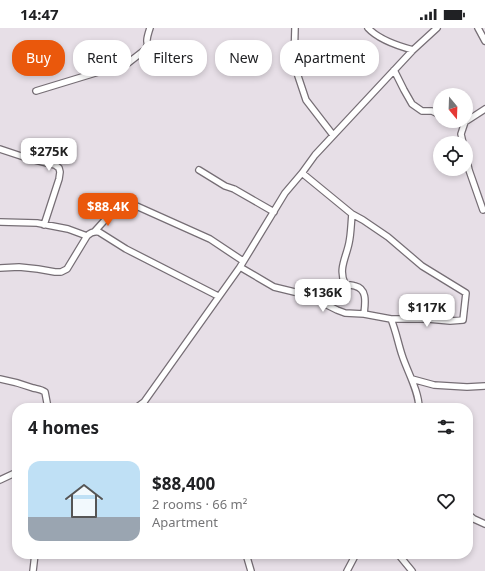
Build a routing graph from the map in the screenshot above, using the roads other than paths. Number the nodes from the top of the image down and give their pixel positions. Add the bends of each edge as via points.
1 (150, 28) edge
2 (295, 28) edge
3 (368, 28) edge
4 (438, 28) edge
5 (478, 28) edge
6 (147, 40) edge
7 (485, 41) edge
8 (413, 50) junction
9 (139, 54) edge
10 (394, 70) junction
11 (36, 91) dead end
12 (485, 109) edge
13 (433, 112) edge
14 (473, 117) edge
15 (333, 136) junction
16 (0, 149) edge
17 (199, 170) dead end
18 (302, 173) junction
19 (471, 176) edge
20 (483, 210) dead end
21 (274, 212) junction
22 (352, 214) junction
23 (0, 222) edge
24 (44, 225) junction
25 (95, 231) junction
26 (87, 236) junction
27 (243, 261) junction
28 (240, 267) junction
29 (0, 268) edge
30 (218, 296) junction
31 (364, 314) junction
32 (391, 319) junction
33 (0, 379) edge
34 (412, 379) junction
35 (485, 386) edge
36 (47, 403) edge
37 (144, 403) edge
38 (419, 403) edge
39 (12, 474) edge
40 (0, 480) edge
41 (473, 518) edge
42 (485, 524) edge
43 (34, 559) edge
44 (247, 559) edge
45 (353, 559) edge
46 (402, 559) edge
47 (33, 571) edge
48 (250, 571) edge
49 (347, 571) edge
50 (412, 571) edge

1 - 6 street
2 - 15 street via 294,64 306,100
3 - 8 street via 387,41
4 - 8 street
5 - 7 street
8 - 10 street
9 - 11 street via 128,63
10 - 13 street via 412,104 422,111
10 - 15 street
12 - 14 street
15 - 18 street
16 - 24 street via 59,168 59,179
17 - 21 street
18 - 21 street via 285,193
18 - 22 street
19 - 20 street
21 - 27 street
22 - 31 street via 342,278 345,284 357,286 362,290 366,302
22 - 32 street via 388,237 422,266 466,293 463,320
23 - 24 street
24 - 26 street via 68,229
25 - 26 street
25 - 27 street via 123,200 210,239
25 - 30 street
26 - 29 street via 67,269 61,272 38,268
27 - 28 street
28 - 30 street
28 - 31 street via 274,287 307,296 336,310
30 - 37 street
31 - 32 street
32 - 34 street
33 - 36 street via 42,390 45,392
34 - 35 street via 434,385
34 - 38 street
39 - 40 street
41 - 42 street
43 - 47 street
44 - 48 street
45 - 49 street
46 - 50 street

